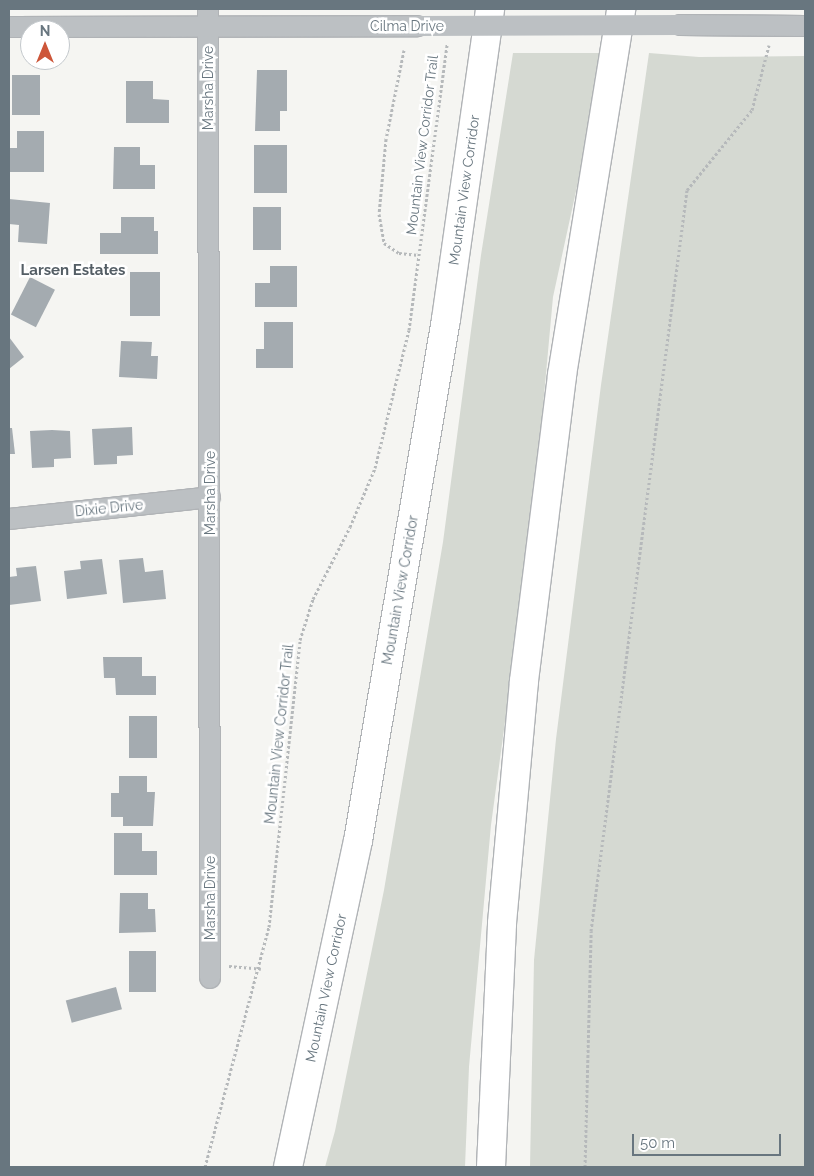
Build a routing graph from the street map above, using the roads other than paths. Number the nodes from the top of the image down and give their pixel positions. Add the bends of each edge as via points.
1 (490, 9) edge
2 (621, 9) edge
3 (208, 18) edge
4 (805, 26) edge
5 (9, 27) edge
6 (210, 497) junction
7 (9, 519) edge
8 (210, 978) dead end
9 (288, 1167) edge
10 (492, 1167) edge

1 - 9 highway, Mountain View Corridor via 446,319 358,841
2 - 10 highway via 562,375 526,662 502,923
3 - 4 street, Cilma Drive, bridge via 418,26
3 - 5 street, Cilma Drive
3 - 6 street, Marsha Drive
6 - 7 street, Dixie Drive
6 - 8 street, Marsha Drive

